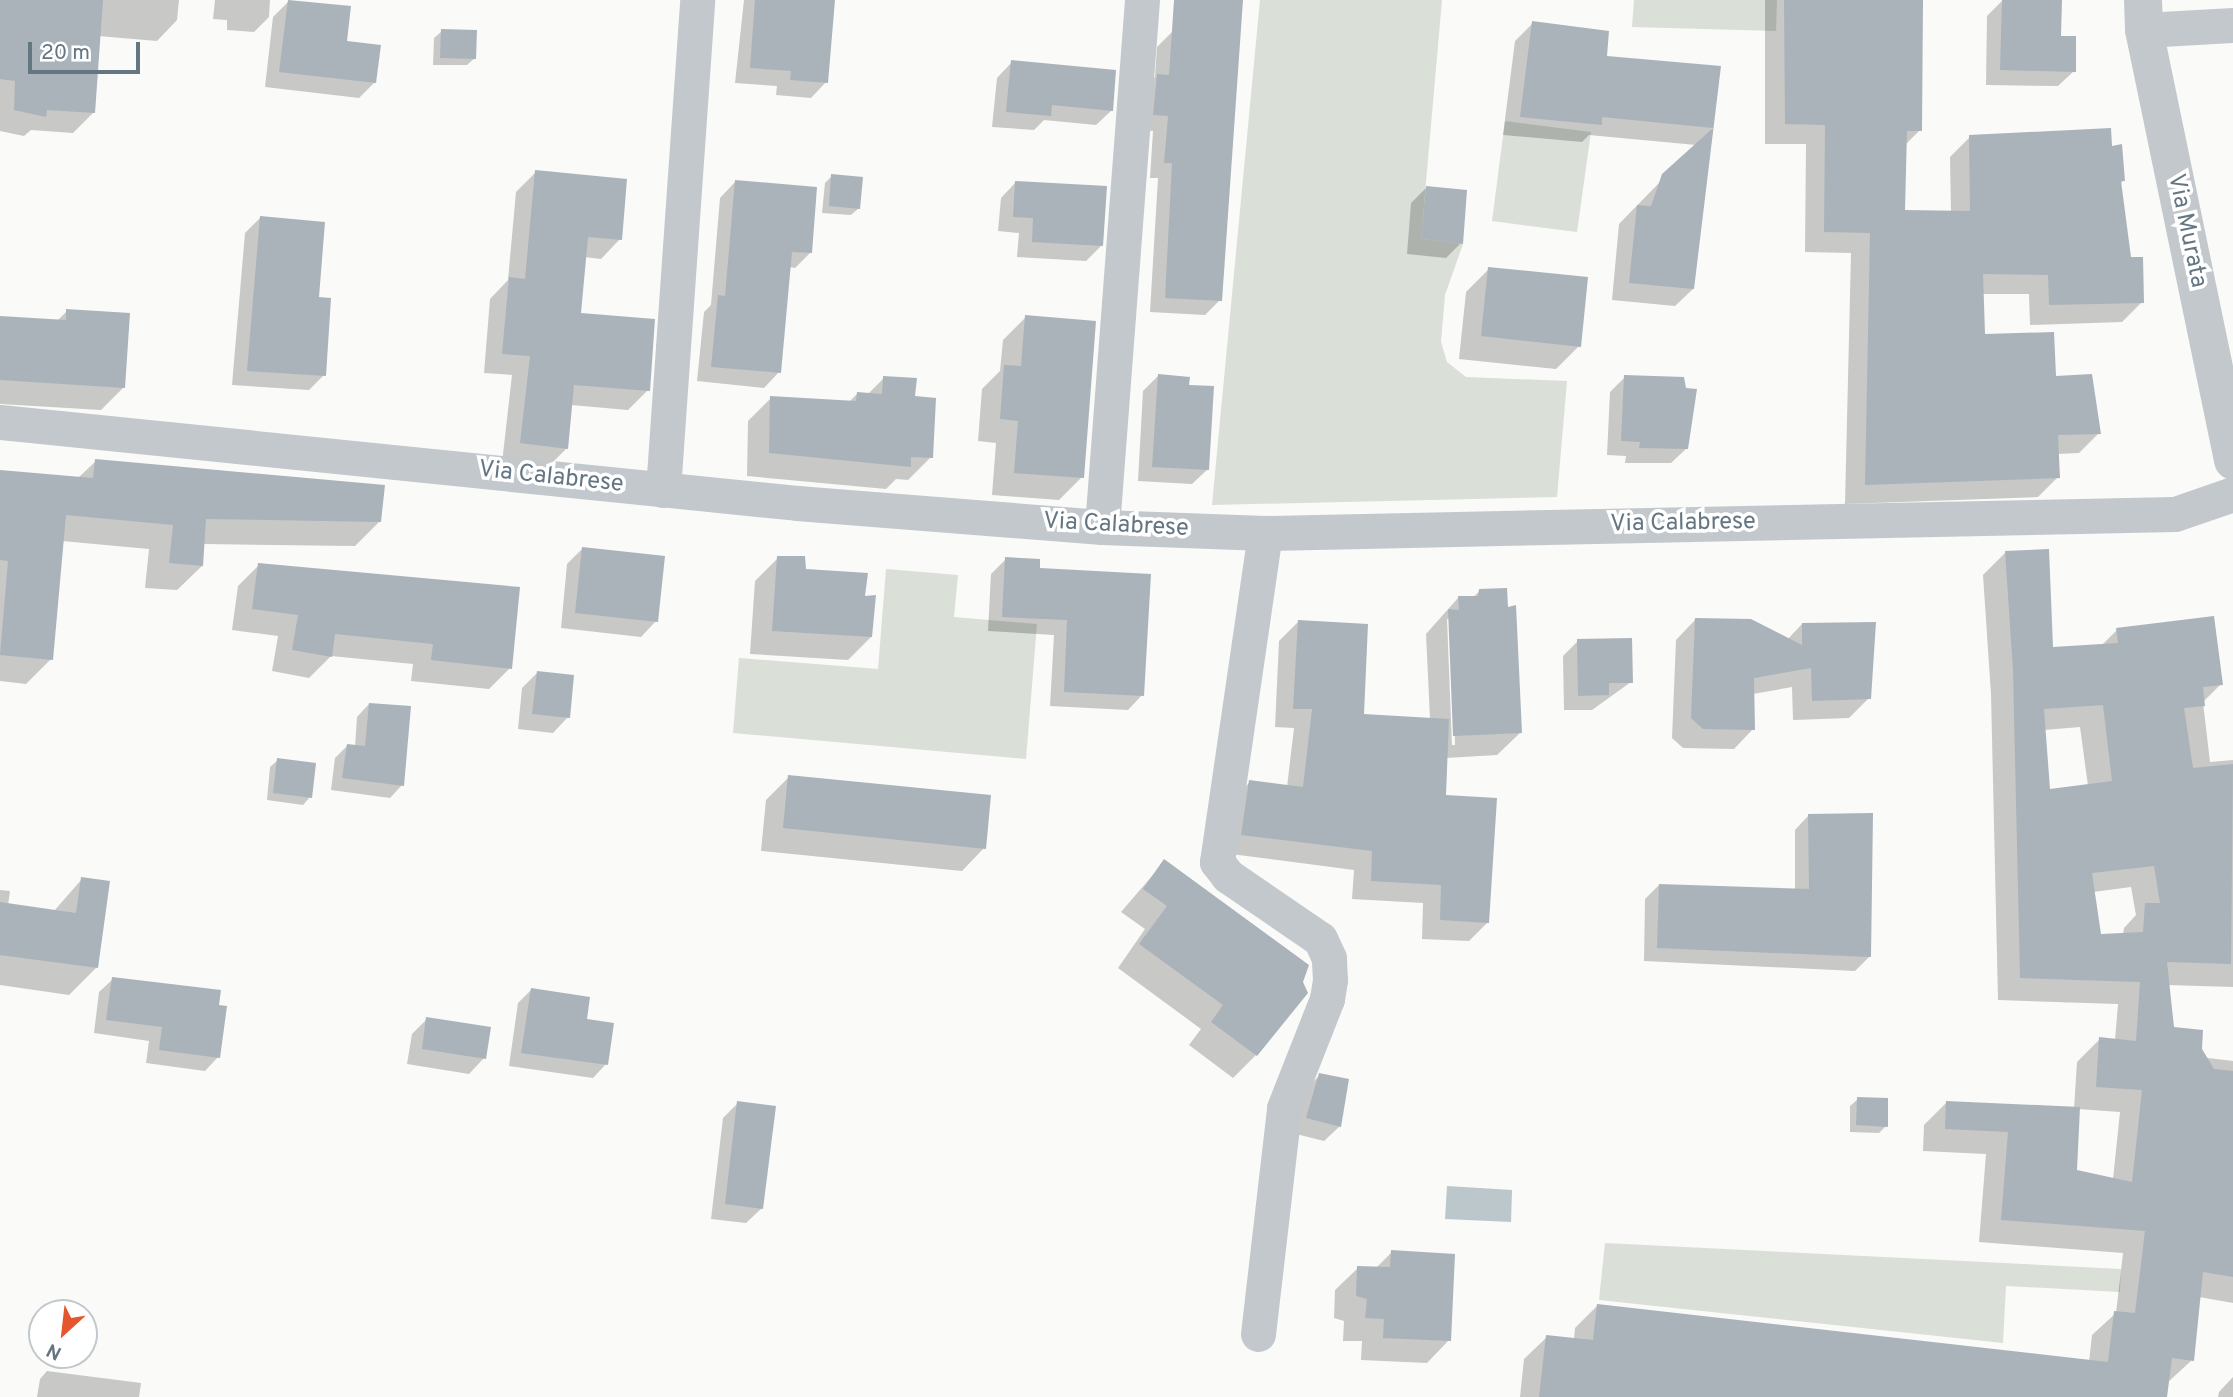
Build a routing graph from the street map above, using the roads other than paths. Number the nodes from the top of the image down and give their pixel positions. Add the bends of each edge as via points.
1 (697, 0) edge
2 (1142, 0) edge
3 (2144, 15) edge
4 (2233, 25) edge
5 (0, 422) edge
6 (2233, 461) edge
7 (663, 489) junction
8 (2233, 494) edge
9 (1102, 527) junction
10 (1265, 533) junction
11 (1258, 1334) dead end

1 - 7 street
2 - 9 street
3 - 4 street
3 - 6 street, Via Murata
5 - 7 street, Via Calabrese
7 - 9 street, Via Calabrese
8 - 10 street, Via Calabrese via 2175,514
9 - 10 street, Via Calabrese
10 - 11 street via 1217,862 1228,876 1320,939 1329,958 1330,981 1284,1108

